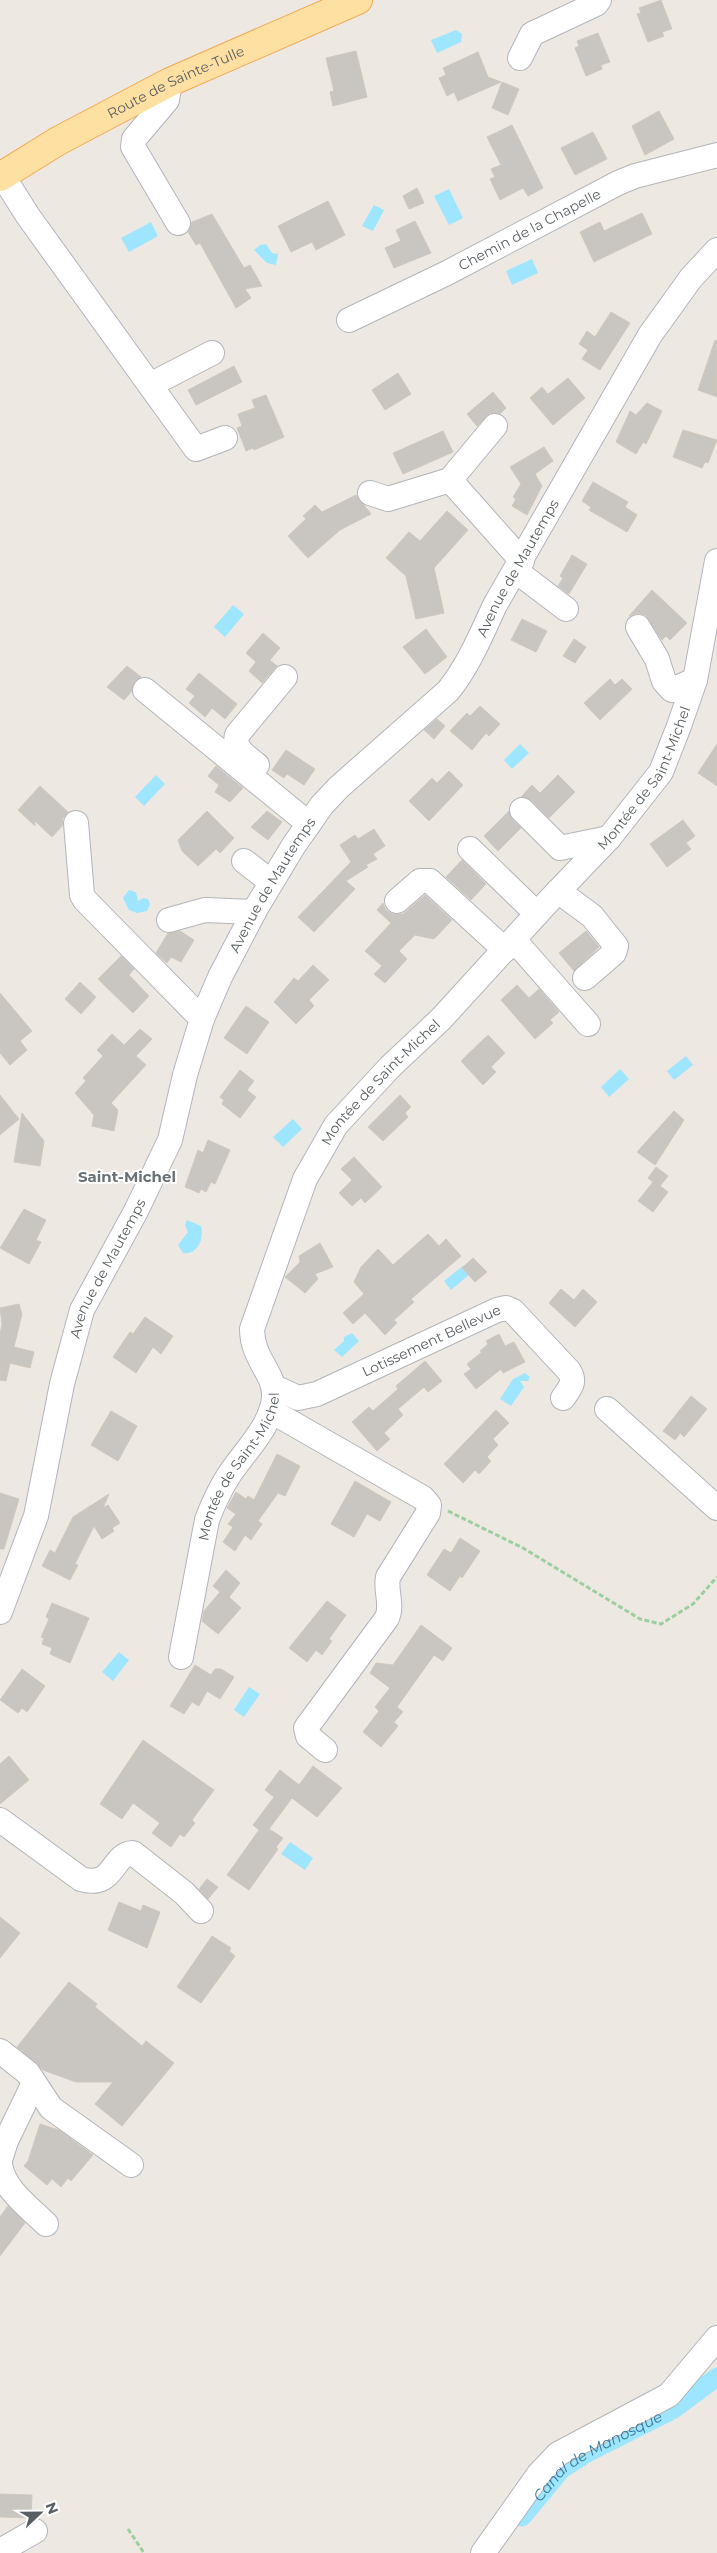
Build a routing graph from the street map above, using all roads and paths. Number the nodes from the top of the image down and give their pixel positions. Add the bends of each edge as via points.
1 (358, 0) edge
2 (599, 0) edge
3 (520, 58) dead end
4 (170, 82) junction
5 (717, 156) edge
6 (1, 176) edge
7 (178, 223) dead end
8 (717, 250) edge
9 (349, 320) dead end
10 (212, 353) dead end
11 (150, 385) junction
12 (495, 426) dead end
13 (225, 438) dead end
14 (450, 480) junction
15 (370, 493) dead end
16 (717, 561) edge
17 (519, 566) junction
18 (714, 598) edge
19 (566, 609) dead end
20 (638, 627) dead end
21 (285, 677) dead end
22 (695, 680) junction
23 (145, 690) dead end
24 (522, 810) dead end
25 (312, 820) junction
26 (76, 823) dead end
27 (609, 838) junction
28 (470, 849) dead end
29 (499, 860) dead end
30 (244, 861) dead end
31 (271, 882) junction
32 (397, 901) dead end
33 (547, 903) junction
34 (254, 912) junction
35 (169, 920) dead end
36 (510, 945) junction
37 (585, 978) dead end
38 (202, 1019) junction
39 (588, 1024) dead end
40 (274, 1387) junction
41 (562, 1398) dead end
42 (607, 1409) dead end
43 (271, 1412) junction
44 (429, 1504) junction
45 (717, 1508) edge
46 (717, 1577) edge
47 (0, 1612) edge
48 (181, 1658) dead end
49 (325, 1750) dead end
50 (0, 1820) edge
51 (201, 1911) dead end
52 (0, 2051) edge
53 (34, 2083) junction
54 (0, 2160) edge
55 (0, 2164) edge
56 (130, 2165) dead end
57 (46, 2224) dead end
58 (717, 2338) edge
59 (128, 2529) dead end
60 (35, 2531) dead end
61 (0, 2551) edge
62 (144, 2553) edge
63 (483, 2553) edge

1 - 4 main road, Route de Sainte-Tulle
2 - 3 street via 532,34
4 - 6 main road, Route de Sainte-Tulle via 58,141
4 - 7 street via 167,100 134,139 133,147
5 - 9 street, Chemin de la Chapelle via 618,183 447,273
6 - 11 street
8 - 17 street, Avenue de Mautemps via 659,321
10 - 11 street
11 - 13 street via 196,449
12 - 14 street
14 - 15 street via 388,499
14 - 17 street
16 - 18 street, Montée de Saint-Michel
17 - 19 street
17 - 25 street, Avenue de Mautemps via 495,605 464,669 448,691 339,787
18 - 22 street, Montée de Saint-Michel
20 - 22 street via 657,659 667,686 677,689
21 - 25 street via 237,735 236,743
22 - 27 street, Montée de Saint-Michel via 661,772
23 - 25 street
24 - 27 street via 560,848
25 - 31 street, Avenue de Mautemps
26 - 38 street via 85,900
27 - 33 street, Montée de Saint-Michel
28 - 33 street
29 - 33 street
30 - 31 street
31 - 34 street, Avenue de Mautemps
32 - 36 street via 420,881 430,881
33 - 36 street, Montée de Saint-Michel
33 - 37 street via 592,916 616,946 614,953
34 - 35 street via 204,910
34 - 38 street, Avenue de Mautemps
36 - 39 street
36 - 40 street, Montée de Saint-Michel via 441,1020 355,1102 321,1147 304,1179 252,1329 255,1351
38 - 47 street, Avenue de Mautemps via 170,1140 136,1211 90,1293 77,1326 36,1516
40 - 41 street, Lotissement Bellevue via 298,1398 317,1394 506,1308 513,1311 573,1377 573,1383
40 - 43 street, Montée de Saint-Michel
42 - 45 street
43 - 44 street
43 - 48 street, Montée de Saint-Michel via 228,1475 207,1520
44 - 46 path via 455,1513 523,1548 640,1619 661,1624 693,1604
44 - 49 street via 428,1513 388,1577 390,1611 387,1618 306,1728 308,1736
50 - 51 street via 89,1881 101,1880 126,1854 133,1853 184,1892
52 - 53 street via 28,2073
53 - 54 street
53 - 56 street via 51,2108
55 - 57 street via 8,2186
58 - 63 street via 669,2395 558,2454 539,2474
59 - 62 path
60 - 61 street

